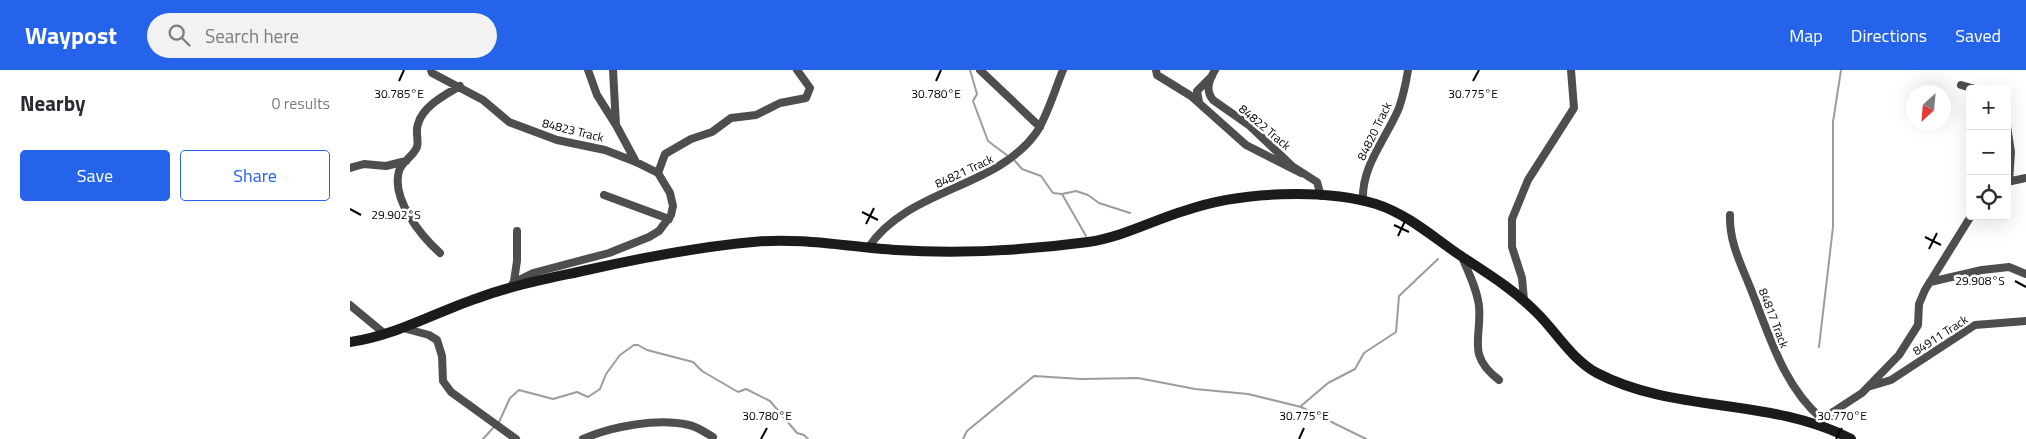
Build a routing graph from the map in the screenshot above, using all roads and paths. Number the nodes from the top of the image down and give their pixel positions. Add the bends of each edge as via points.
1 (431, 70) edge
2 (588, 70) edge
3 (613, 70) edge
4 (797, 70) edge
5 (980, 70) edge
6 (1063, 70) edge
7 (1156, 70) edge
8 (1408, 70) edge
9 (1571, 70) edge
10 (1214, 73) edge
11 (1961, 85) dead end
12 (460, 86) junction
13 (1966, 86) edge
14 (1199, 103) junction
15 (616, 126) junction
16 (1040, 127) junction
17 (2008, 130) edge
18 (406, 161) junction
19 (636, 162) junction
20 (350, 168) edge
21 (658, 173) junction
22 (1301, 173) junction
23 (2009, 175) edge
24 (2026, 178) edge
25 (2011, 180) edge
26 (604, 195) dead end
27 (1321, 196) junction
28 (1362, 201) junction
29 (1730, 215) dead end
30 (669, 219) junction
31 (1969, 220) edge
32 (517, 231) dead end
33 (868, 248) junction
34 (440, 253) dead end
35 (1460, 256) junction
36 (2026, 274) edge
37 (514, 282) junction
38 (1930, 282) junction
39 (506, 290) junction
40 (1524, 300) junction
41 (350, 305) edge
42 (2026, 321) edge
43 (401, 328) junction
44 (385, 334) junction
45 (352, 342) edge
46 (1499, 380) dead end
47 (1871, 386) junction
48 (1819, 421) junction
49 (595, 437) edge
50 (713, 437) dead end
51 (516, 439) edge
52 (583, 439) edge
53 (1851, 439) edge

1 - 12 street, 84823 Track
2 - 15 street via 597,95
3 - 15 street
4 - 21 street via 810,88 806,98 780,102 756,115 731,118 712,132 665,154
5 - 16 street
6 - 16 street, 84821 Track
7 - 14 street via 1157,76
8 - 28 street, 84820 Track via 1399,108 1367,170
9 - 40 street via 1574,108 1528,180 1512,220 1512,247 1522,278
10 - 14 street via 1197,91
10 - 22 street, 84822 Track via 1208,89 1212,100 1262,136
11 - 13 street
12 - 18 street via 444,95 422,116 418,124 418,144
12 - 19 street, 84823 Track via 509,122 550,138 605,150
14 - 22 street via 1246,145
15 - 19 street
16 - 33 street, 84821 Track via 1005,164 905,213 880,232
17 - 23 street via 2011,152
18 - 20 street
18 - 34 street via 398,176 401,200 419,232
19 - 21 street, 84823 Track
21 - 30 street via 670,193 673,206
22 - 27 street, 84822 Track via 1317,182
24 - 25 street
26 - 30 street
27 - 28 street
27 - 33 street via 1250,196 1221,200 1185,210 1137,230 1063,245 952,251
28 - 35 street via 1405,217
29 - 48 street, 84817 Track via 1734,250 1775,353 1800,397
30 - 37 street via 659,230 610,253 533,273
31 - 38 street
32 - 37 street
33 - 39 street via 754,242 654,256
35 - 40 street via 1491,274
35 - 46 street via 1478,298 1478,352 1491,374
36 - 38 street via 2009,267
37 - 39 street
38 - 47 street via 1919,304 1918,325 1899,355
39 - 43 street
40 - 48 street via 1578,360 1602,375 1660,394
41 - 44 street
42 - 47 street, 84911 Track via 1975,325 1891,380
43 - 44 street
43 - 51 street via 437,340 442,356 443,381 451,392
44 - 45 street
47 - 48 street
48 - 53 street
49 - 50 street via 630,425 682,424
49 - 52 street

